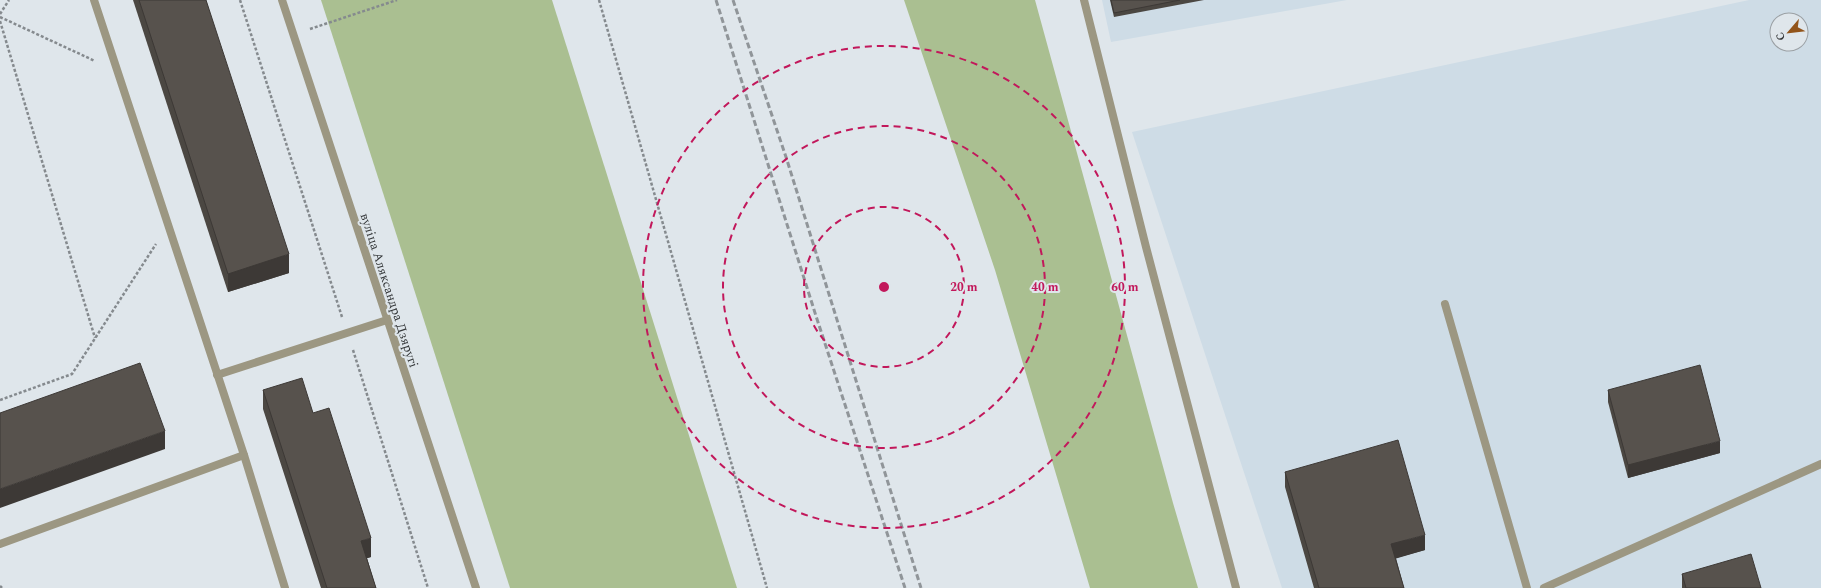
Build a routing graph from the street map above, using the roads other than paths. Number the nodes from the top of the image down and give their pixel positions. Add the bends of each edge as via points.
1 (94, 0) edge
2 (282, 0) edge
3 (1084, 0) edge
4 (1445, 304) dead end
5 (387, 320) junction
6 (217, 375) junction
7 (244, 456) junction
8 (1821, 464) edge
9 (0, 544) edge
10 (285, 588) edge
11 (476, 588) edge
12 (1236, 588) edge
13 (1527, 588) edge
14 (1544, 588) edge

1 - 6 street
2 - 5 street, вуліца Аляксандра Дзяругі
3 - 12 street
4 - 13 street
5 - 6 street
5 - 11 street, вуліца Аляксандра Дзяругі
6 - 7 street
7 - 9 street
7 - 10 street
8 - 14 street

